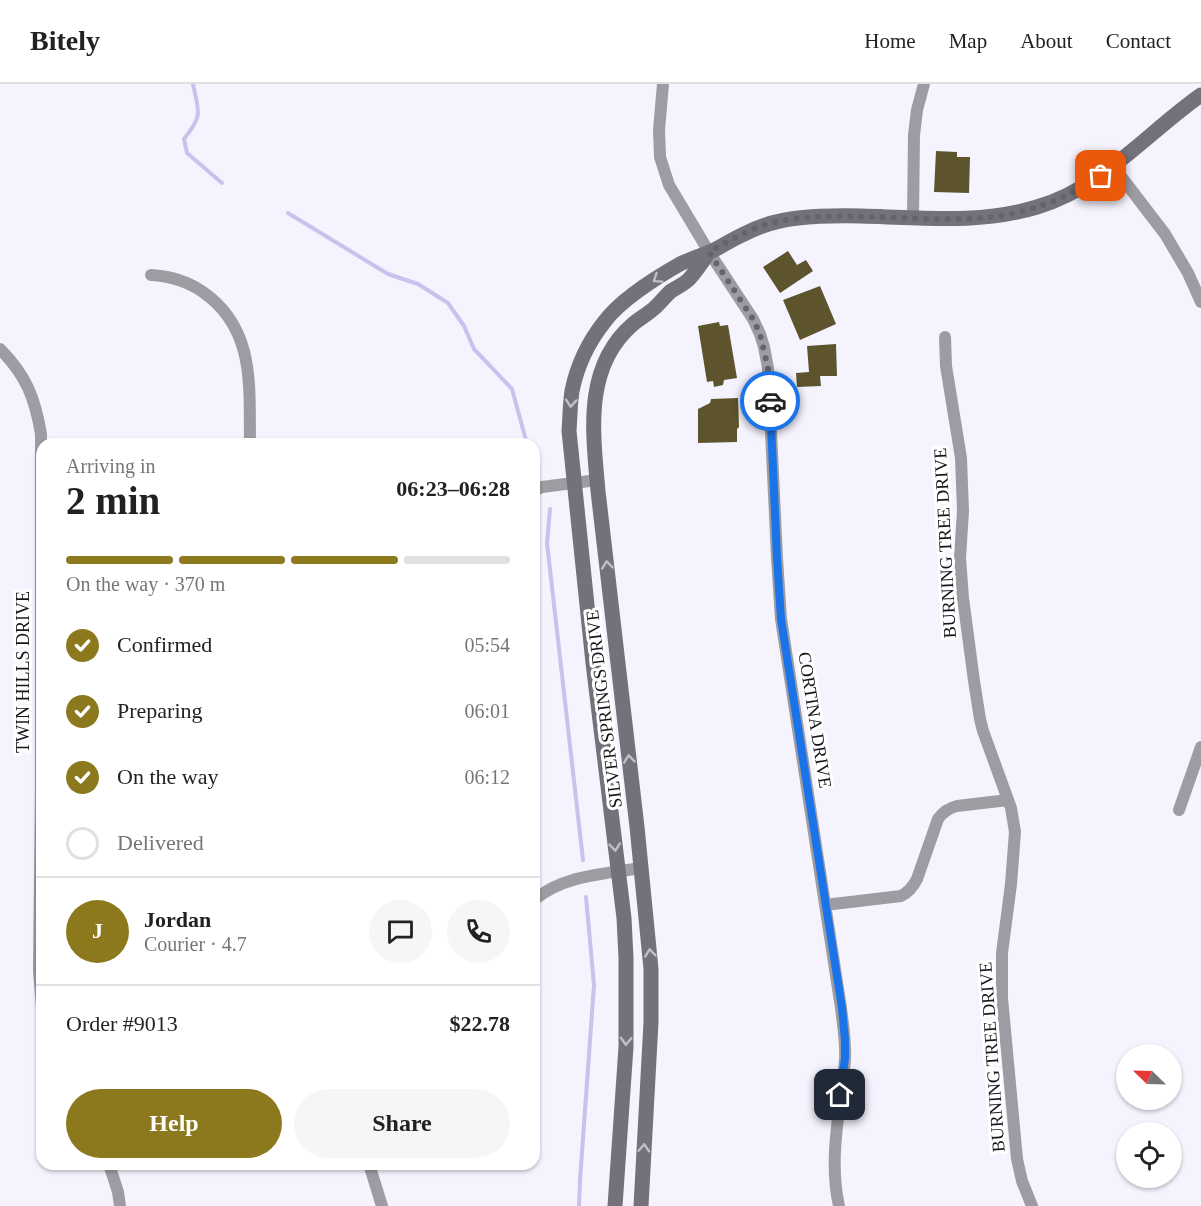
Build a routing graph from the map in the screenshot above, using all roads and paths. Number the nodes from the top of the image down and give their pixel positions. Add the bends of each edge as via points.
1 (663, 84) edge
2 (924, 84) edge
3 (1201, 95) edge
4 (1113, 166) junction
5 (913, 218) junction
6 (709, 252) junction
7 (151, 275) dead end
8 (1201, 302) edge
9 (945, 336) dead end
10 (0, 349) edge
11 (41, 438) edge
12 (250, 438) edge
13 (597, 480) junction
14 (574, 482) junction
15 (540, 488) edge
16 (1201, 747) edge
17 (1008, 800) junction
18 (1179, 810) dead end
19 (642, 868) junction
20 (618, 872) junction
21 (540, 896) edge
22 (825, 905) junction
23 (111, 1170) edge
24 (371, 1170) edge
25 (120, 1206) edge
26 (382, 1206) edge
27 (615, 1206) edge
28 (641, 1206) edge
29 (839, 1206) edge
30 (1032, 1206) edge

1 - 6 street, CORTINA DRIVE via 660,157 669,184
2 - 5 street via 914,135
3 - 4 street, SILVER SPRINGS DRIVE
4 - 5 street, SILVER SPRINGS DRIVE via 1064,197 1040,207 996,216
4 - 8 street via 1165,234
5 - 6 street, SILVER SPRINGS DRIVE via 796,218 742,234
6 - 13 street, SILVER SPRINGS DRIVE via 689,280 632,325 609,354 594,405
6 -> 14 street, SILVER SPRINGS DRIVE via 683,262 633,295 605,321 588,347 572,393 569,431
6 - 22 street, CORTINA DRIVE via 753,319 768,368 781,619
7 - 12 street via 194,286 212,298 238,330 248,364
9 - 17 street, BURNING TREE DRIVE via 945,366 961,458 960,558 974,681 982,725
10 - 11 street, TWIN HILLS DRIVE via 15,365 32,395
13 - 14 street
19 -> 13 street, SILVER SPRINGS DRIVE
14 - 15 street
14 -> 20 street, SILVER SPRINGS DRIVE
16 - 18 street
17 - 22 street via 951,807 943,812 917,879 908,892
17 - 30 street, BURNING TREE DRIVE via 1015,832 1002,953 1002,998 1017,1159
19 - 20 street
28 -> 19 street, SILVER SPRINGS DRIVE via 651,1022 651,969
20 - 21 street via 586,876 553,887
20 -> 27 street, SILVER SPRINGS DRIVE via 627,991
22 - 29 street, CORTINA DRIVE via 845,1040 834,1156
23 - 25 street
24 - 26 street

